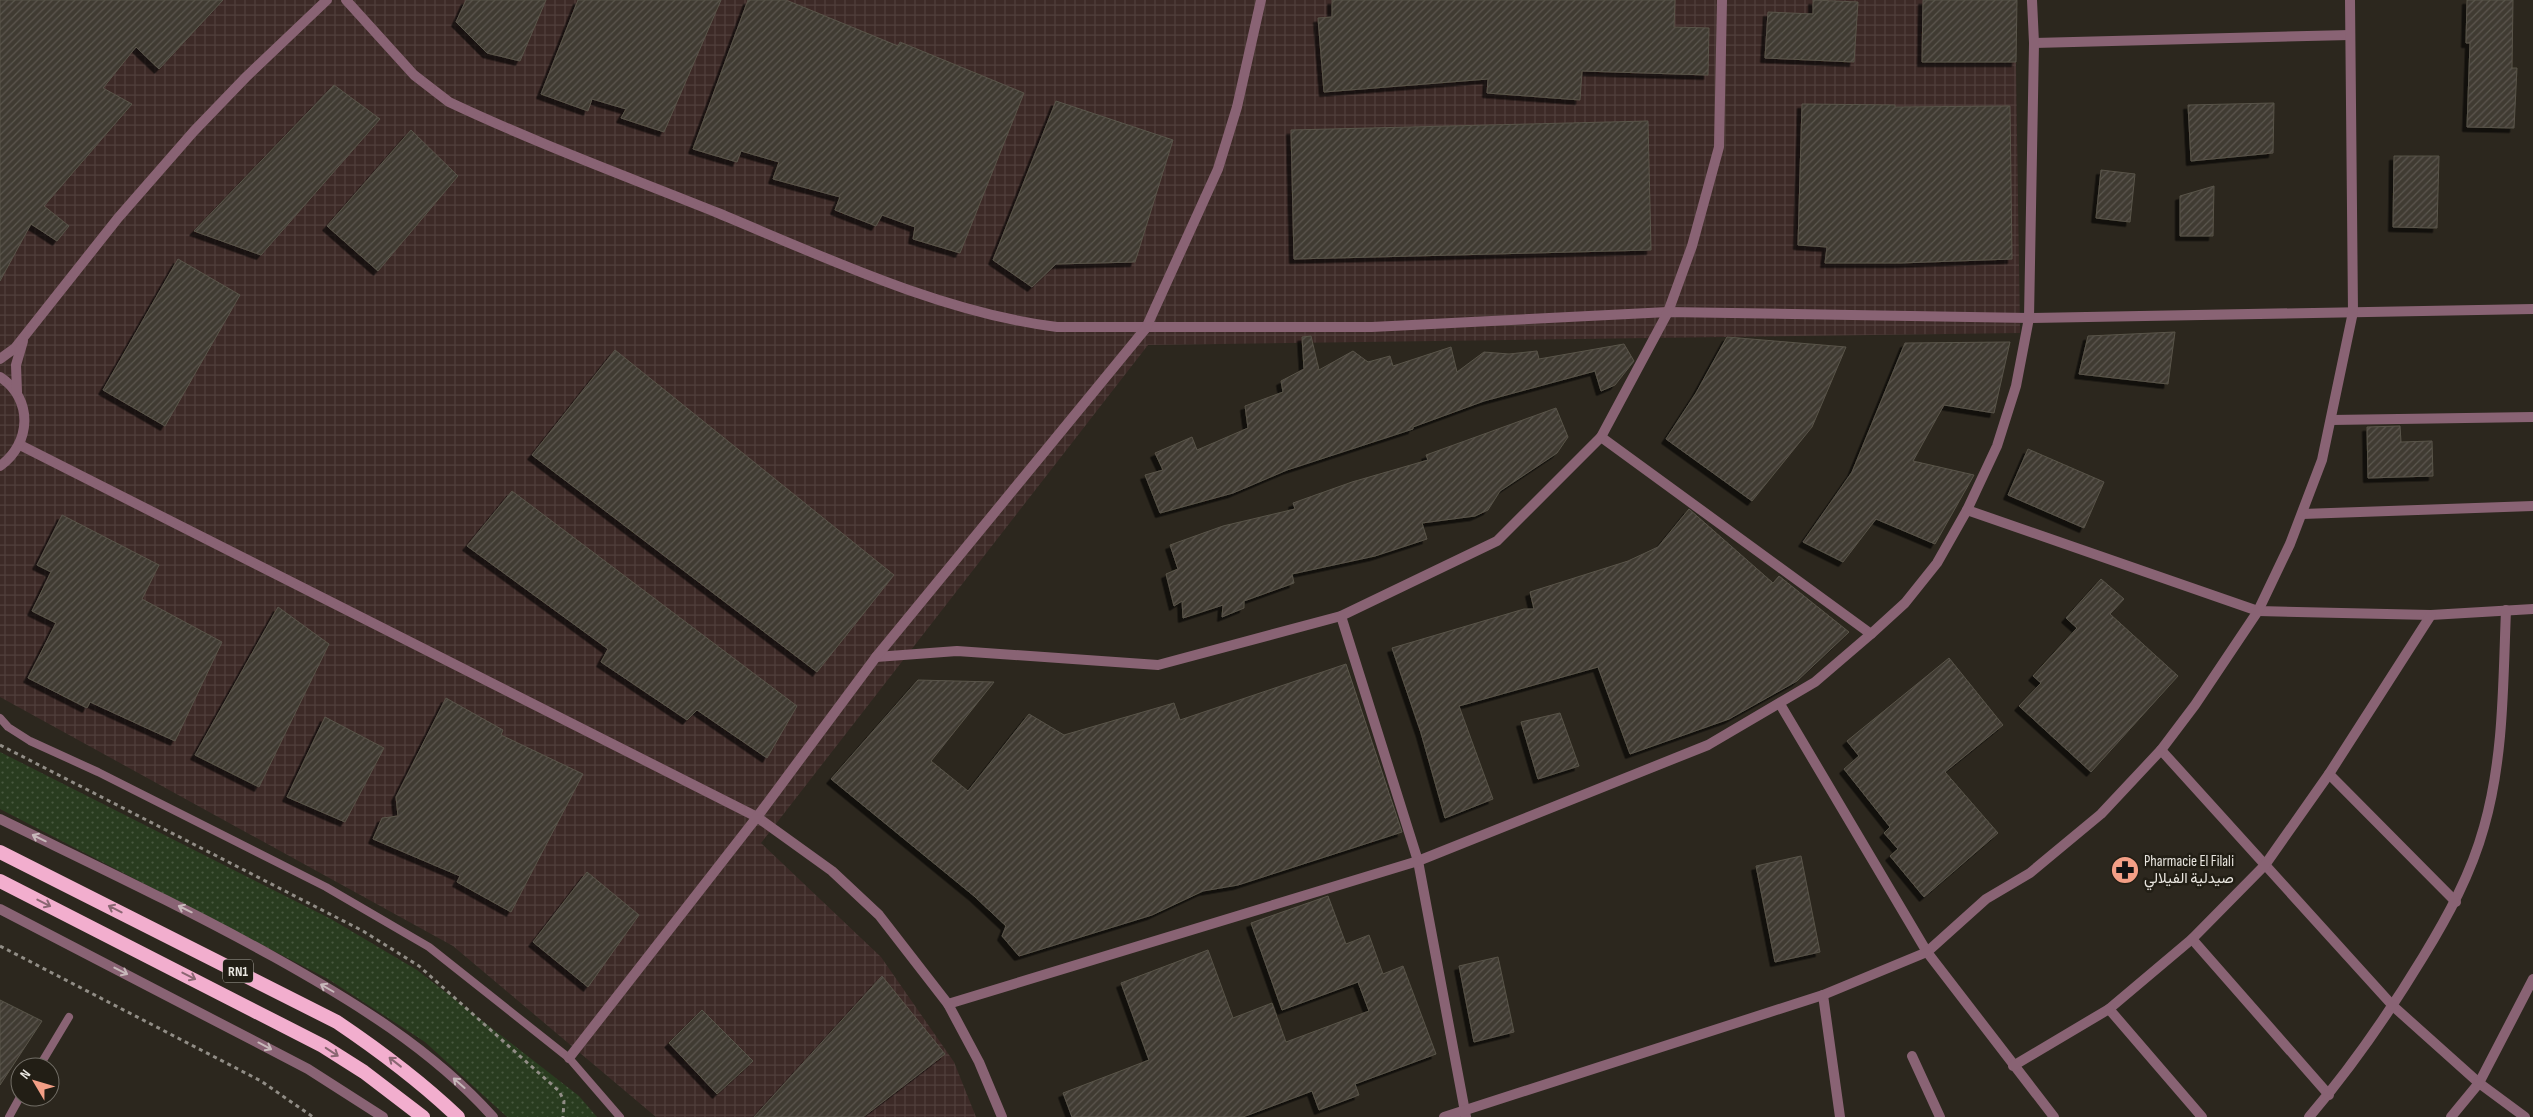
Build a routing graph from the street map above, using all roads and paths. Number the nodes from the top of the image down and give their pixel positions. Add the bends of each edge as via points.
1 (327, 0) edge
2 (346, 0) edge
3 (1261, 0) edge
4 (1722, 0) edge
5 (2032, 0) edge
6 (2350, 0) edge
7 (2350, 35) junction
8 (2034, 43) junction
9 (2533, 309) edge
10 (1668, 312) junction
11 (2354, 312) junction
12 (2029, 318) junction
13 (1146, 328) junction
14 (25, 335) junction
15 (0, 359) edge
16 (0, 377) edge
17 (18, 396) junction
18 (2533, 417) edge
19 (2331, 420) junction
20 (1601, 438) junction
21 (20, 446) junction
22 (0, 466) edge
23 (2533, 506) edge
24 (1967, 510) junction
25 (2302, 514) junction
26 (2533, 609) edge
27 (2506, 610) junction
28 (2258, 611) junction
29 (2430, 615) junction
30 (1341, 616) junction
31 (1870, 634) junction
32 (876, 657) junction
33 (1780, 704) junction
34 (0, 718) edge
35 (0, 745) edge
36 (2161, 750) junction
37 (2328, 774) junction
38 (757, 817) junction
39 (0, 819) edge
40 (0, 852) edge
41 (1418, 860) junction
42 (2265, 865) junction
43 (0, 881) edge
44 (2456, 902) junction
45 (0, 909) edge
46 (2192, 939) junction
47 (0, 946) edge
48 (1926, 952) junction
49 (2533, 979) edge
50 (1823, 996) junction
51 (948, 1004) junction
52 (2394, 1006) junction
53 (2109, 1009) junction
54 (69, 1017) dead end
55 (1912, 1056) dead end
56 (45, 1057) edge
57 (569, 1058) junction
58 (2013, 1066) junction
59 (2479, 1083) junction
60 (2329, 1094) junction
61 (1466, 1114) edge
62 (313, 1117) edge
63 (383, 1117) edge
64 (423, 1117) edge
65 (458, 1117) edge
66 (493, 1117) edge
67 (564, 1117) edge
68 (620, 1117) edge
69 (1002, 1117) edge
70 (1444, 1117) edge
71 (1840, 1117) edge
72 (1940, 1117) edge
73 (2054, 1117) edge
74 (2202, 1117) edge
75 (2309, 1117) edge
76 (2451, 1117) edge
77 (2525, 1117) edge

1 - 14 street via 194,131 118,218
2 - 13 street via 414,75 449,102 480,117 854,270 964,308 1015,322 1057,327
3 - 13 street via 1237,107 1218,169
4 - 10 street via 1719,147 1692,246
5 - 8 street
6 - 7 street
7 - 8 street
7 - 11 street
8 - 12 street
9 - 11 street
10 - 12 street
10 - 13 street via 1372,327
10 - 20 street
11 - 12 street
11 - 19 street
12 - 24 street via 2016,386 1997,446
13 - 32 street
14 - 15 street
14 - 17 street via 16,365
16 - 17 street
17 - 21 street via 25,416
18 - 19 street
19 - 25 street via 2322,460
20 - 30 street via 1497,541
20 - 31 street
21 - 22 street
21 - 38 street
23 - 25 street
24 - 28 street
24 - 31 street via 1937,563 1905,603
25 - 28 street
26 - 27 street
27 - 29 street
27 - 44 street via 2501,733 2484,828
28 - 29 street
28 - 36 street
29 - 37 street
30 - 32 street via 1158,665 957,651
30 - 41 street
31 - 33 street via 1815,682
32 - 38 street
33 - 41 street via 1708,746
33 - 48 street
34 - 57 lane via 30,741 326,887 429,946
35 - 67 path via 363,931 419,966 559,1091 564,1102
36 - 42 street
36 - 48 street via 2101,814 2030,873 1986,900
37 - 42 street
37 - 44 street
38 - 51 street via 832,871 879,915
38 - 57 street
66 -> 39 street via 435,1062 350,1001 206,919
65 -> 40 highway, RN1 via 420,1082 336,1022
41 - 51 street
41 - 61 street
42 - 46 street
42 - 52 street
43 -> 64 highway, RN1 via 305,1036 364,1072
44 - 52 street
45 -> 63 street via 300,1064
46 - 53 street
46 - 60 street
47 - 62 path via 261,1081
48 - 50 street
48 - 58 street
49 - 59 street
50 - 61 street
50 - 71 street
51 - 69 street
52 - 59 street
52 - 60 street
53 - 58 street
53 - 74 street
54 - 56 lane
55 - 72 street
57 - 68 lane
58 - 73 street
59 - 76 street
59 - 77 street
60 - 75 street
61 - 70 street

